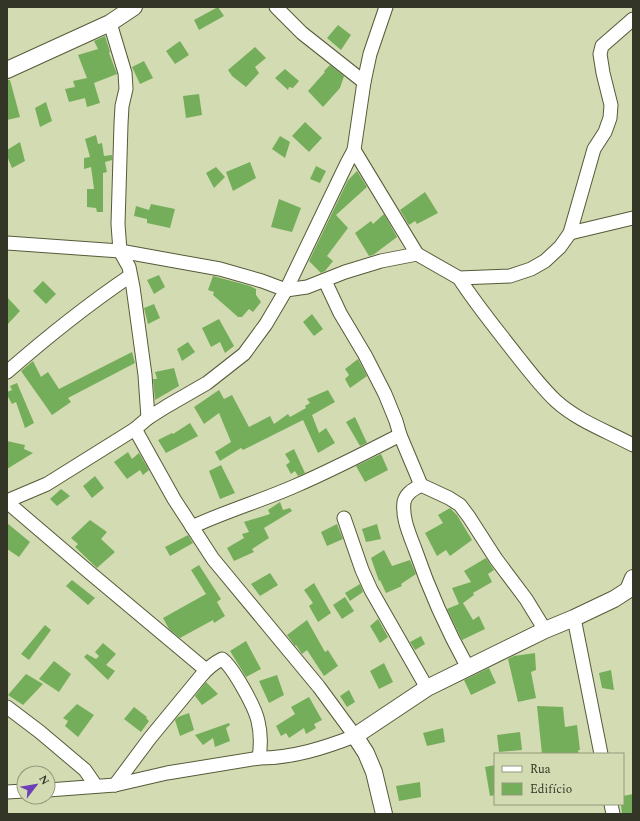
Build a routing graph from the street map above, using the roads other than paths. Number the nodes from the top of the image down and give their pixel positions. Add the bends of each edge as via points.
1 (134, 7) edge
2 (276, 7) edge
3 (386, 7) edge
4 (633, 19) edge
5 (110, 23) junction
6 (7, 70) edge
7 (364, 82) junction
8 (354, 150) junction
9 (633, 218) edge
10 (570, 233) junction
11 (7, 243) edge
12 (120, 251) junction
13 (417, 254) junction
14 (130, 276) junction
15 (459, 278) junction
16 (325, 281) junction
17 (286, 290) junction
18 (7, 372) edge
19 (148, 418) junction
20 (135, 429) junction
21 (400, 435) junction
22 (633, 445) edge
23 (421, 485) junction
24 (7, 501) edge
25 (344, 518) dead end
26 (192, 526) junction
27 (631, 586) edge
28 (574, 618) junction
29 (545, 630) junction
30 (468, 668) junction
31 (206, 670) junction
32 (427, 688) junction
33 (7, 707) edge
34 (355, 736) junction
35 (601, 753) edge
36 (259, 758) junction
37 (114, 785) junction
38 (96, 786) junction
39 (56, 790) edge
40 (384, 814) edge

1 - 5 street
2 - 7 street via 302,33
3 - 7 street via 370,54
4 - 10 street via 602,46 600,54 611,105 610,118 594,149
5 - 6 street
5 - 12 street via 125,73 126,89 121,124 118,224
7 - 8 street
8 - 13 street
8 - 17 street
9 - 10 street
10 - 15 street via 545,261 530,269 510,276
11 - 12 street
12 - 14 street via 129,267
12 - 17 street via 220,269
13 - 15 street
13 - 16 street via 381,261
14 - 18 street via 77,314
14 - 19 street via 145,375
15 - 22 street via 498,332 556,401 580,418
16 - 17 street
16 - 21 street via 385,394
17 - 19 street via 244,354 207,383
19 - 20 street
20 - 24 street via 48,484
20 - 26 street
21 - 23 street
21 - 26 street via 293,487
23 - 29 street via 460,505
23 - 30 street via 411,490 404,500 404,518 450,635
24 - 31 street
25 - 32 street via 368,583
26 - 34 street via 213,559 319,687
27 - 28 street via 614,599
28 - 29 street
28 - 35 street
29 - 30 street
30 - 32 street
31 - 36 street via 222,660 232,669 257,719 261,743
31 - 37 street
32 - 34 street
33 - 38 street via 84,770
34 - 36 street via 327,747 273,758
34 - 40 street via 374,772
36 - 37 street via 166,773
37 - 38 street
38 - 39 street

